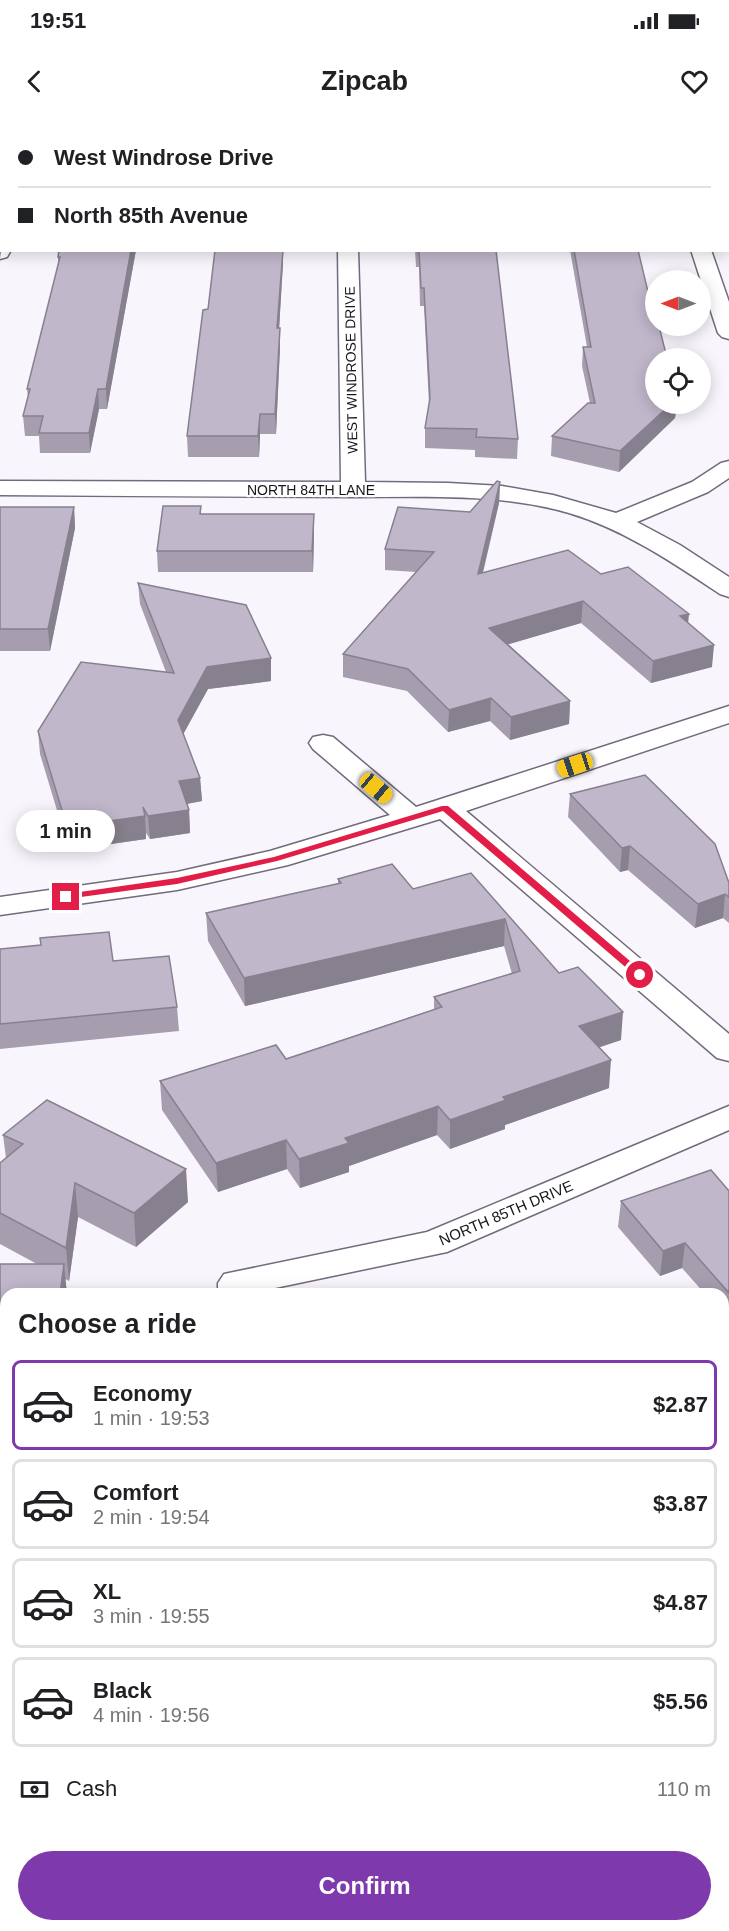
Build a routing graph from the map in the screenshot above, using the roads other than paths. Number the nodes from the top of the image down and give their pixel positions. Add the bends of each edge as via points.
1 (348, 252) edge
2 (702, 252) edge
3 (729, 333) edge
4 (729, 468) edge
5 (0, 488) edge
6 (353, 490) junction
7 (617, 522) junction
8 (729, 589) edge
9 (729, 714) edge
10 (323, 743) dead end
11 (445, 808) junction
12 (411, 818) junction
13 (0, 906) edge
14 (729, 1052) edge
15 (729, 1117) edge
16 (241, 1288) edge

1 - 6 street, WEST WINDROSE DRIVE
2 - 3 street
4 - 7 street via 700,487
5 - 6 street, NORTH 84TH LANE
6 - 7 street, NORTH 84TH LANE via 530,496 573,505
7 - 8 street, NORTH 84TH LANE via 653,539
9 - 11 street
10 - 12 street
11 - 12 street
11 - 14 street
12 - 13 street via 277,859 177,881
15 - 16 street, NORTH 85TH DRIVE via 434,1243

